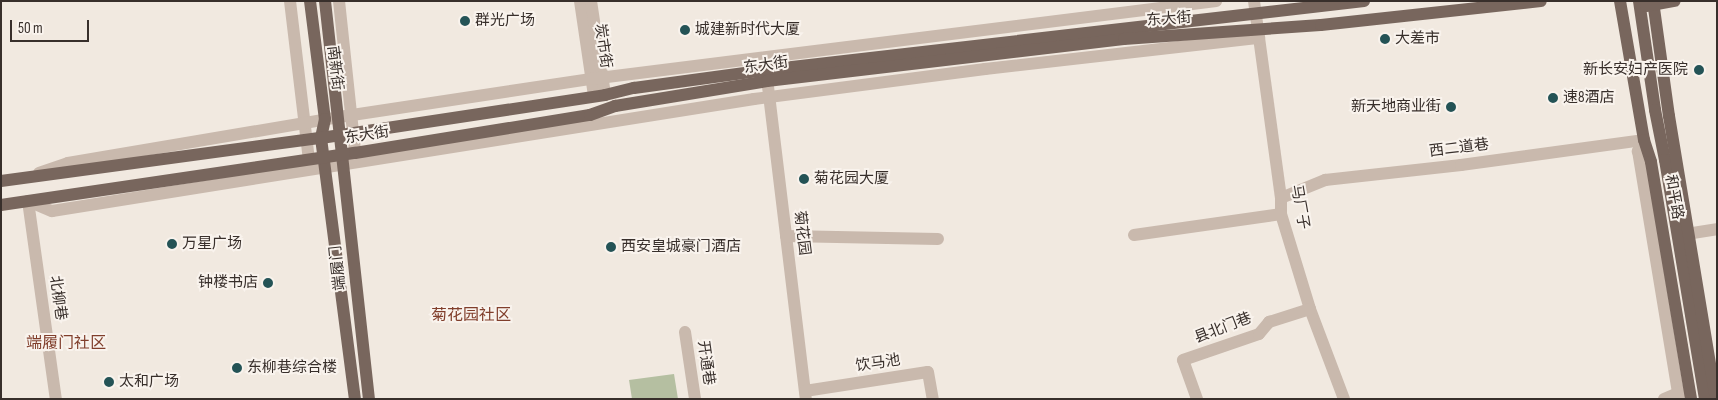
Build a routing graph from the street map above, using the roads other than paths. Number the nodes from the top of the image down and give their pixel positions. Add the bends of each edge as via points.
1 (290, 1) edge
2 (310, 1) edge
3 (325, 1) edge
4 (339, 1) edge
5 (580, 1) edge
6 (591, 1) edge
7 (1216, 1) edge
8 (1364, 1) edge
9 (1541, 1) edge
10 (1675, 1) edge
11 (1654, 3) edge
12 (1639, 4) edge
13 (1621, 5) edge
14 (1255, 7) edge
15 (1258, 34) junction
16 (766, 76) junction
17 (597, 79) junction
18 (599, 95) junction
19 (769, 97) junction
20 (345, 116) junction
21 (325, 119) junction
22 (304, 122) junction
23 (353, 132) junction
24 (340, 134) junction
25 (321, 138) junction
26 (306, 140) junction
27 (1644, 140) junction
28 (349, 158) junction
29 (324, 162) junction
30 (310, 164) junction
31 (23, 178) junction
32 (1, 181) edge
33 (1281, 198) junction
34 (28, 201) junction
35 (1, 206) edge
36 (1281, 214) junction
37 (1717, 229) edge
38 (1683, 234) junction
39 (1134, 235) dead end
40 (786, 236) junction
41 (938, 239) dead end
42 (1310, 309) junction
43 (685, 332) dead end
44 (806, 395) edge
45 (1685, 395) edge
46 (56, 399) edge
47 (355, 399) edge
48 (369, 399) edge
49 (694, 399) edge
50 (934, 399) edge
51 (1197, 399) edge
52 (1344, 399) edge
53 (1664, 399) edge
54 (1705, 399) edge
55 (1716, 399) edge

1 - 22 street
2 - 21 main road, 南新街
3 - 20 main road, 南新街
4 - 20 street
5 - 17 street, 炭市街
6 - 17 street, 炭市街
7 - 17 street
8 - 14 main road, 东大街
9 - 15 main road, 东大街
10 - 11 main road
11 - 12 main road
11 - 38 main road
12 - 13 main road
12 - 38 main road, 和平路 via 1654,110
13 - 27 main road, 和平路
14 - 15 street, 马厂子
14 - 16 main road, 东大街
15 - 16 main road, 东大街 via 1124,39
15 - 19 street
15 - 33 street, 马厂子
16 - 18 main road, 东大街 via 634,88
16 - 19 street, 菊花园
16 - 28 main road, 东大街 via 615,106 590,115
17 - 18 street, 炭市街
17 - 20 street
18 - 23 main road, 东大街
19 - 28 street
19 - 40 street, 菊花园
20 - 21 street
20 - 23 street
20 - 24 main road, 南新街
21 - 22 street
21 - 25 main road, 南新街
22 - 26 street
22 - 31 street via 68,163
23 - 24 main road, 东大街
23 - 28 street
24 - 25 main road, 东大街
24 - 28 main road, 端履门
25 - 26 main road, 东大街
25 - 29 main road, 端履门
26 - 30 street
26 - 31 main road, 东大街
27 - 33 street, 西二道巷 via 1325,180
27 - 45 main road, 和平路 via 1651,162
28 - 29 street
28 - 48 main road, 端履门
29 - 30 main road
29 - 47 main road, 端履门
30 - 34 main road
31 - 32 main road, 东大街
33 - 36 street, 马厂子
34 - 35 main road
34 - 46 street, 北柳巷
36 - 39 street
36 - 42 street, 马厂子
37 - 38 street
38 - 54 main road, 和平路
38 - 55 main road
40 - 41 street
40 - 44 street, 菊花园
42 - 51 street, 县北门巷 via 1269,322 1259,334 1183,360
42 - 52 street, 马厂子
43 - 49 street, 开通巷
44 - 50 street, 饮马池 via 928,372
45 - 53 street

